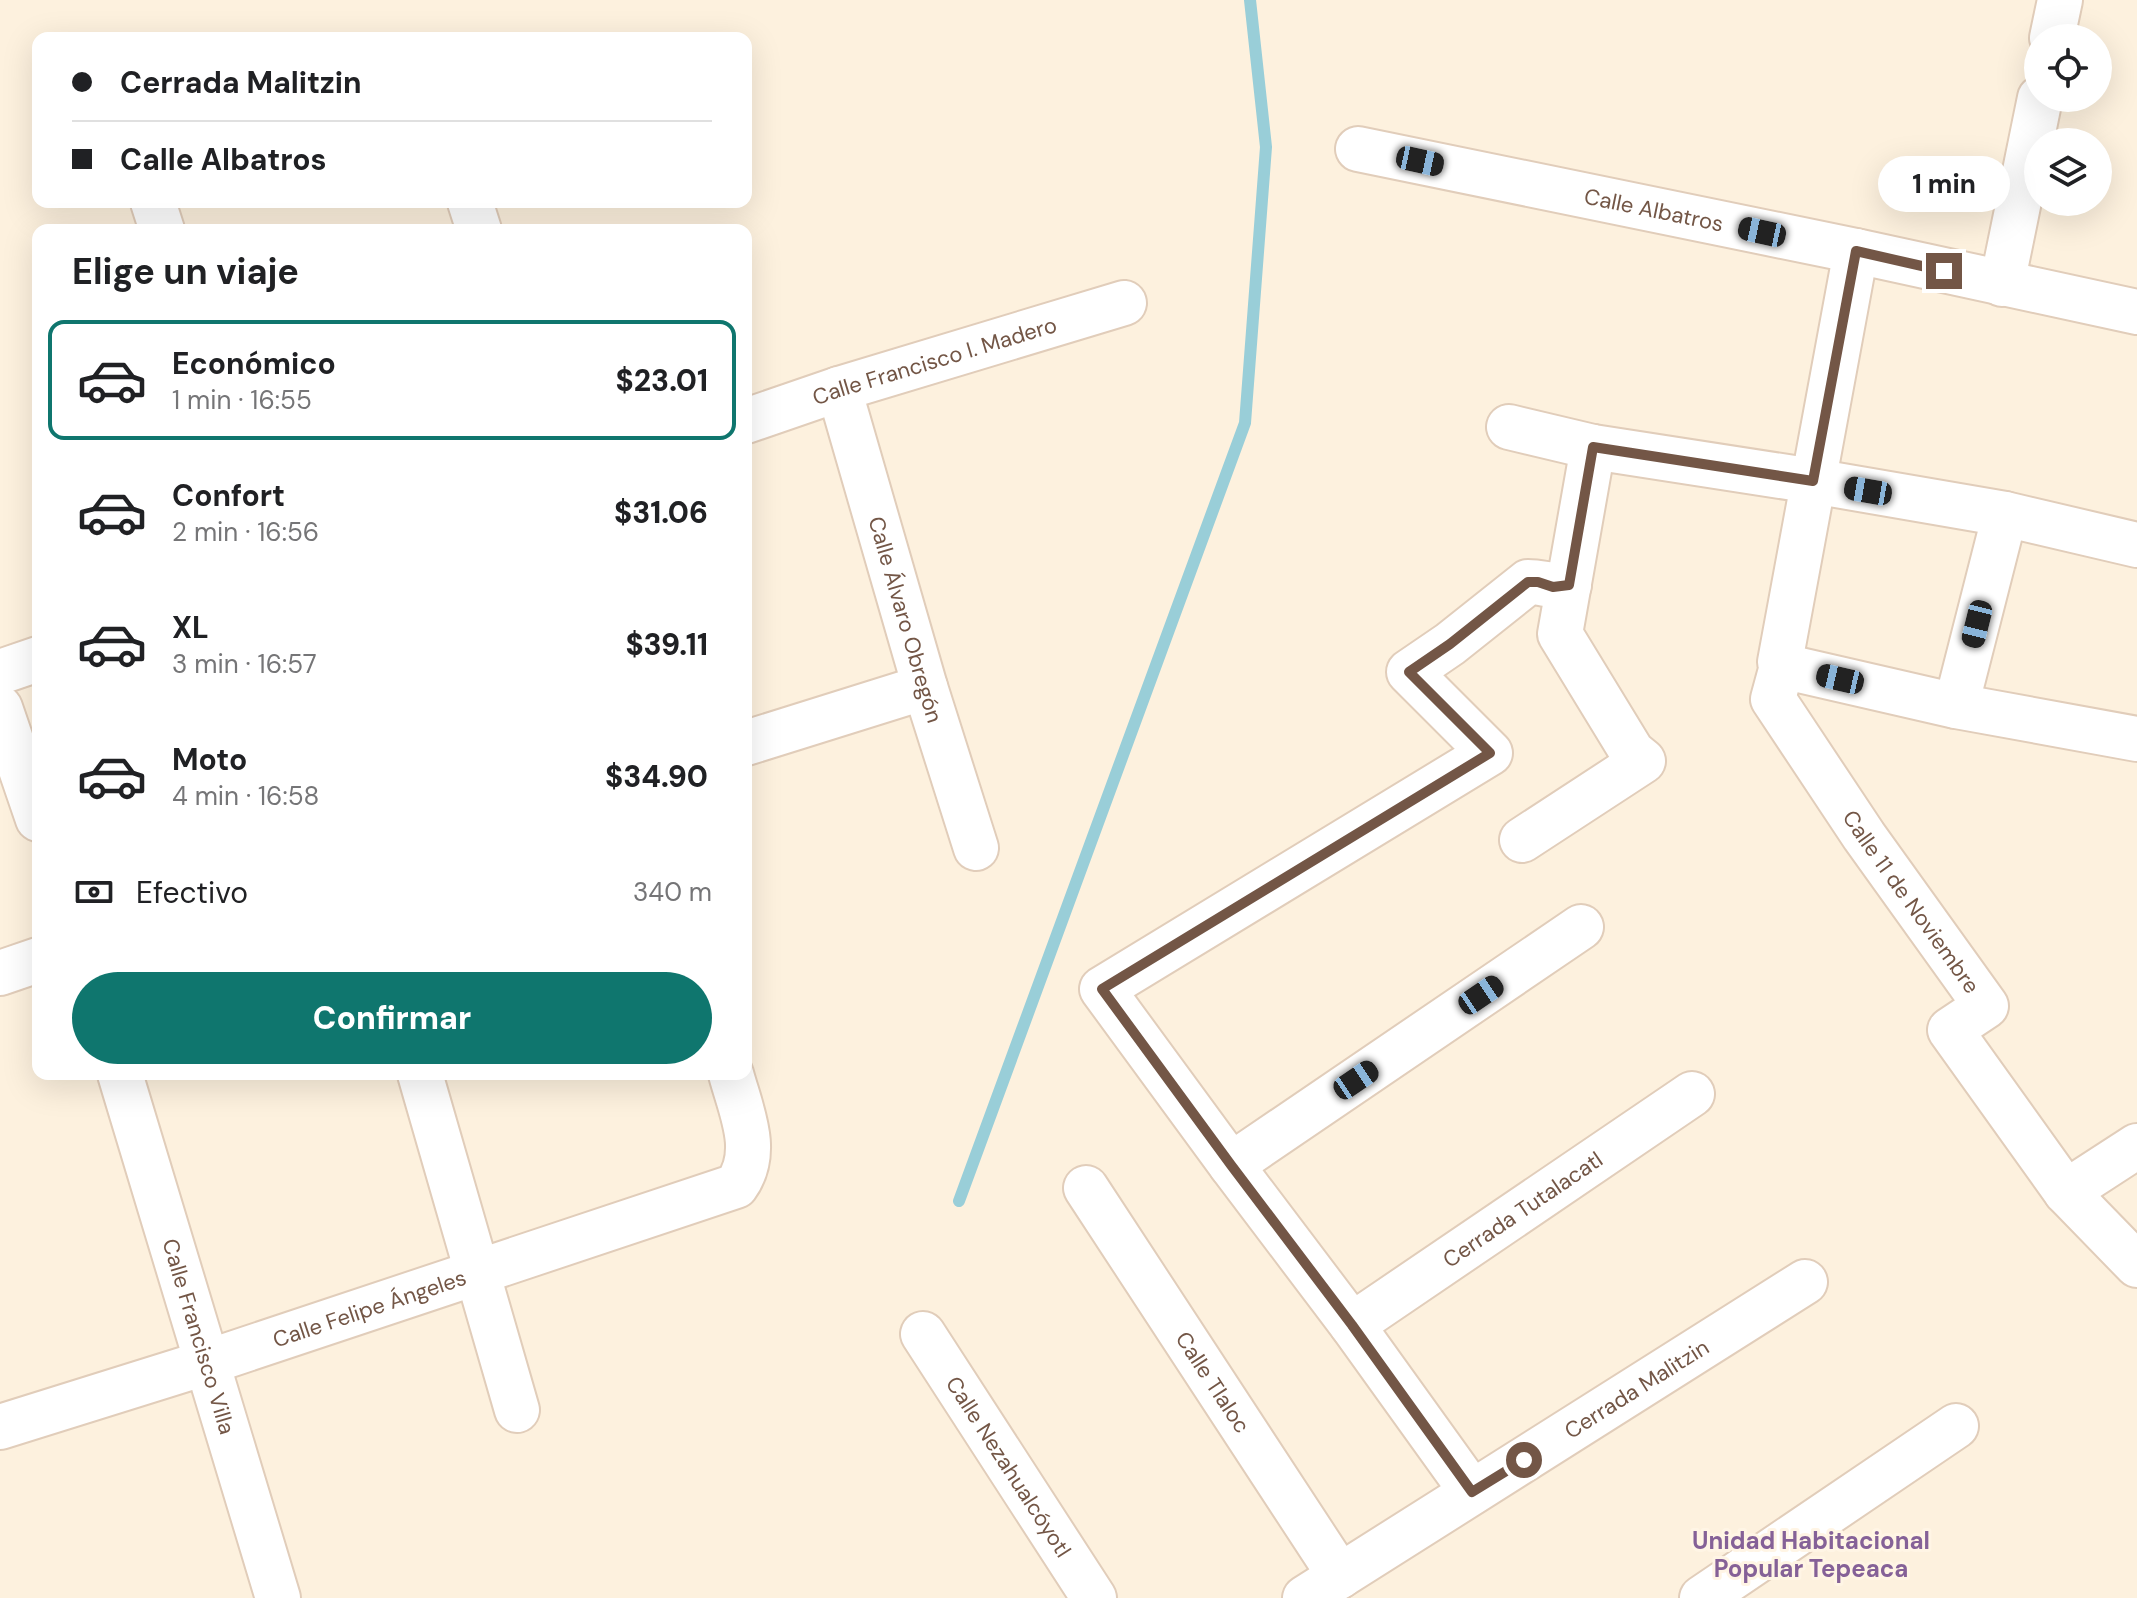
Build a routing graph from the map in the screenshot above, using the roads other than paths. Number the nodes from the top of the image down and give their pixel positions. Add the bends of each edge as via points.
1 (2060, 0) edge
2 (2055, 24) edge
3 (2037, 112) edge
4 (1358, 149) dead end
5 (1856, 251) junction
6 (2002, 284) junction
7 (1124, 303) dead end
8 (2137, 312) edge
9 (839, 389) junction
10 (752, 419) edge
11 (1509, 427) dead end
12 (1593, 447) junction
13 (1813, 481) junction
14 (2005, 514) junction
15 (2137, 545) edge
16 (1569, 585) junction
17 (32, 661) edge
18 (1782, 666) junction
19 (0, 672) edge
20 (925, 687) junction
21 (1956, 706) junction
22 (0, 708) edge
23 (2137, 739) edge
24 (752, 741) edge
25 (32, 801) edge
26 (1522, 840) dead end
27 (976, 848) dead end
28 (1581, 927) dead end
29 (32, 962) edge
30 (0, 973) edge
31 (122, 1080) edge
32 (422, 1080) edge
33 (733, 1080) edge
34 (1692, 1094) dead end
35 (2137, 1146) edge
36 (1231, 1165) junction
37 (1086, 1188) dead end
38 (2066, 1192) junction
39 (2137, 1265) edge
40 (477, 1271) junction
41 (1805, 1282) dead end
42 (1352, 1325) junction
43 (923, 1334) dead end
44 (208, 1362) junction
45 (517, 1410) dead end
46 (1956, 1426) dead end
47 (0, 1427) edge
48 (1472, 1492) junction
49 (1322, 1587) edge
50 (278, 1598) edge
51 (1094, 1598) edge
52 (1702, 1598) edge

1 - 2 street
3 - 6 street
4 - 5 street, Calle Albatros
5 - 6 street, Calle Albatros
5 - 13 street
6 - 8 street, Calle Albatros
7 - 9 street, Calle Francisco I. Madero
9 - 10 street, Calle Francisco I. Madero
9 - 20 street, Calle Álvaro Obregón
11 - 12 street
12 - 13 street
12 - 16 street
13 - 14 street
13 - 18 street
14 - 15 street
14 - 21 street
16 - 26 street via 1560,634 1632,752 1643,761
16 - 36 street via 1528,582 1409,672 1490,753 1102,989
17 - 19 street
18 - 21 street
18 - 38 street, Calle 11 de Noviembre via 1773,699 1986,1006 1950,1030
20 - 24 street
20 - 27 street, Calle Álvaro Obregón
21 - 23 street
22 - 25 street
28 - 36 street
29 - 30 street
31 - 44 street, Calle Francisco Villa
32 - 40 street
33 - 40 street, Calle Felipe Ángeles via 748,1134 746,1173 736,1186
34 - 42 street, Cerrada Tutalacatl
35 - 38 street
36 - 42 street
37 - 49 street, Calle Tlaloc
38 - 39 street, Calle 11 de Noviembre
40 - 44 street, Calle Felipe Ángeles
40 - 45 street
41 - 48 street, Cerrada Malitzin
42 - 48 street
43 - 51 street, Calle Nezahualcóyotl
44 - 47 street, Calle Felipe Ángeles
44 - 50 street, Calle Francisco Villa
46 - 52 street
48 - 49 street, Cerrada Malitzin

